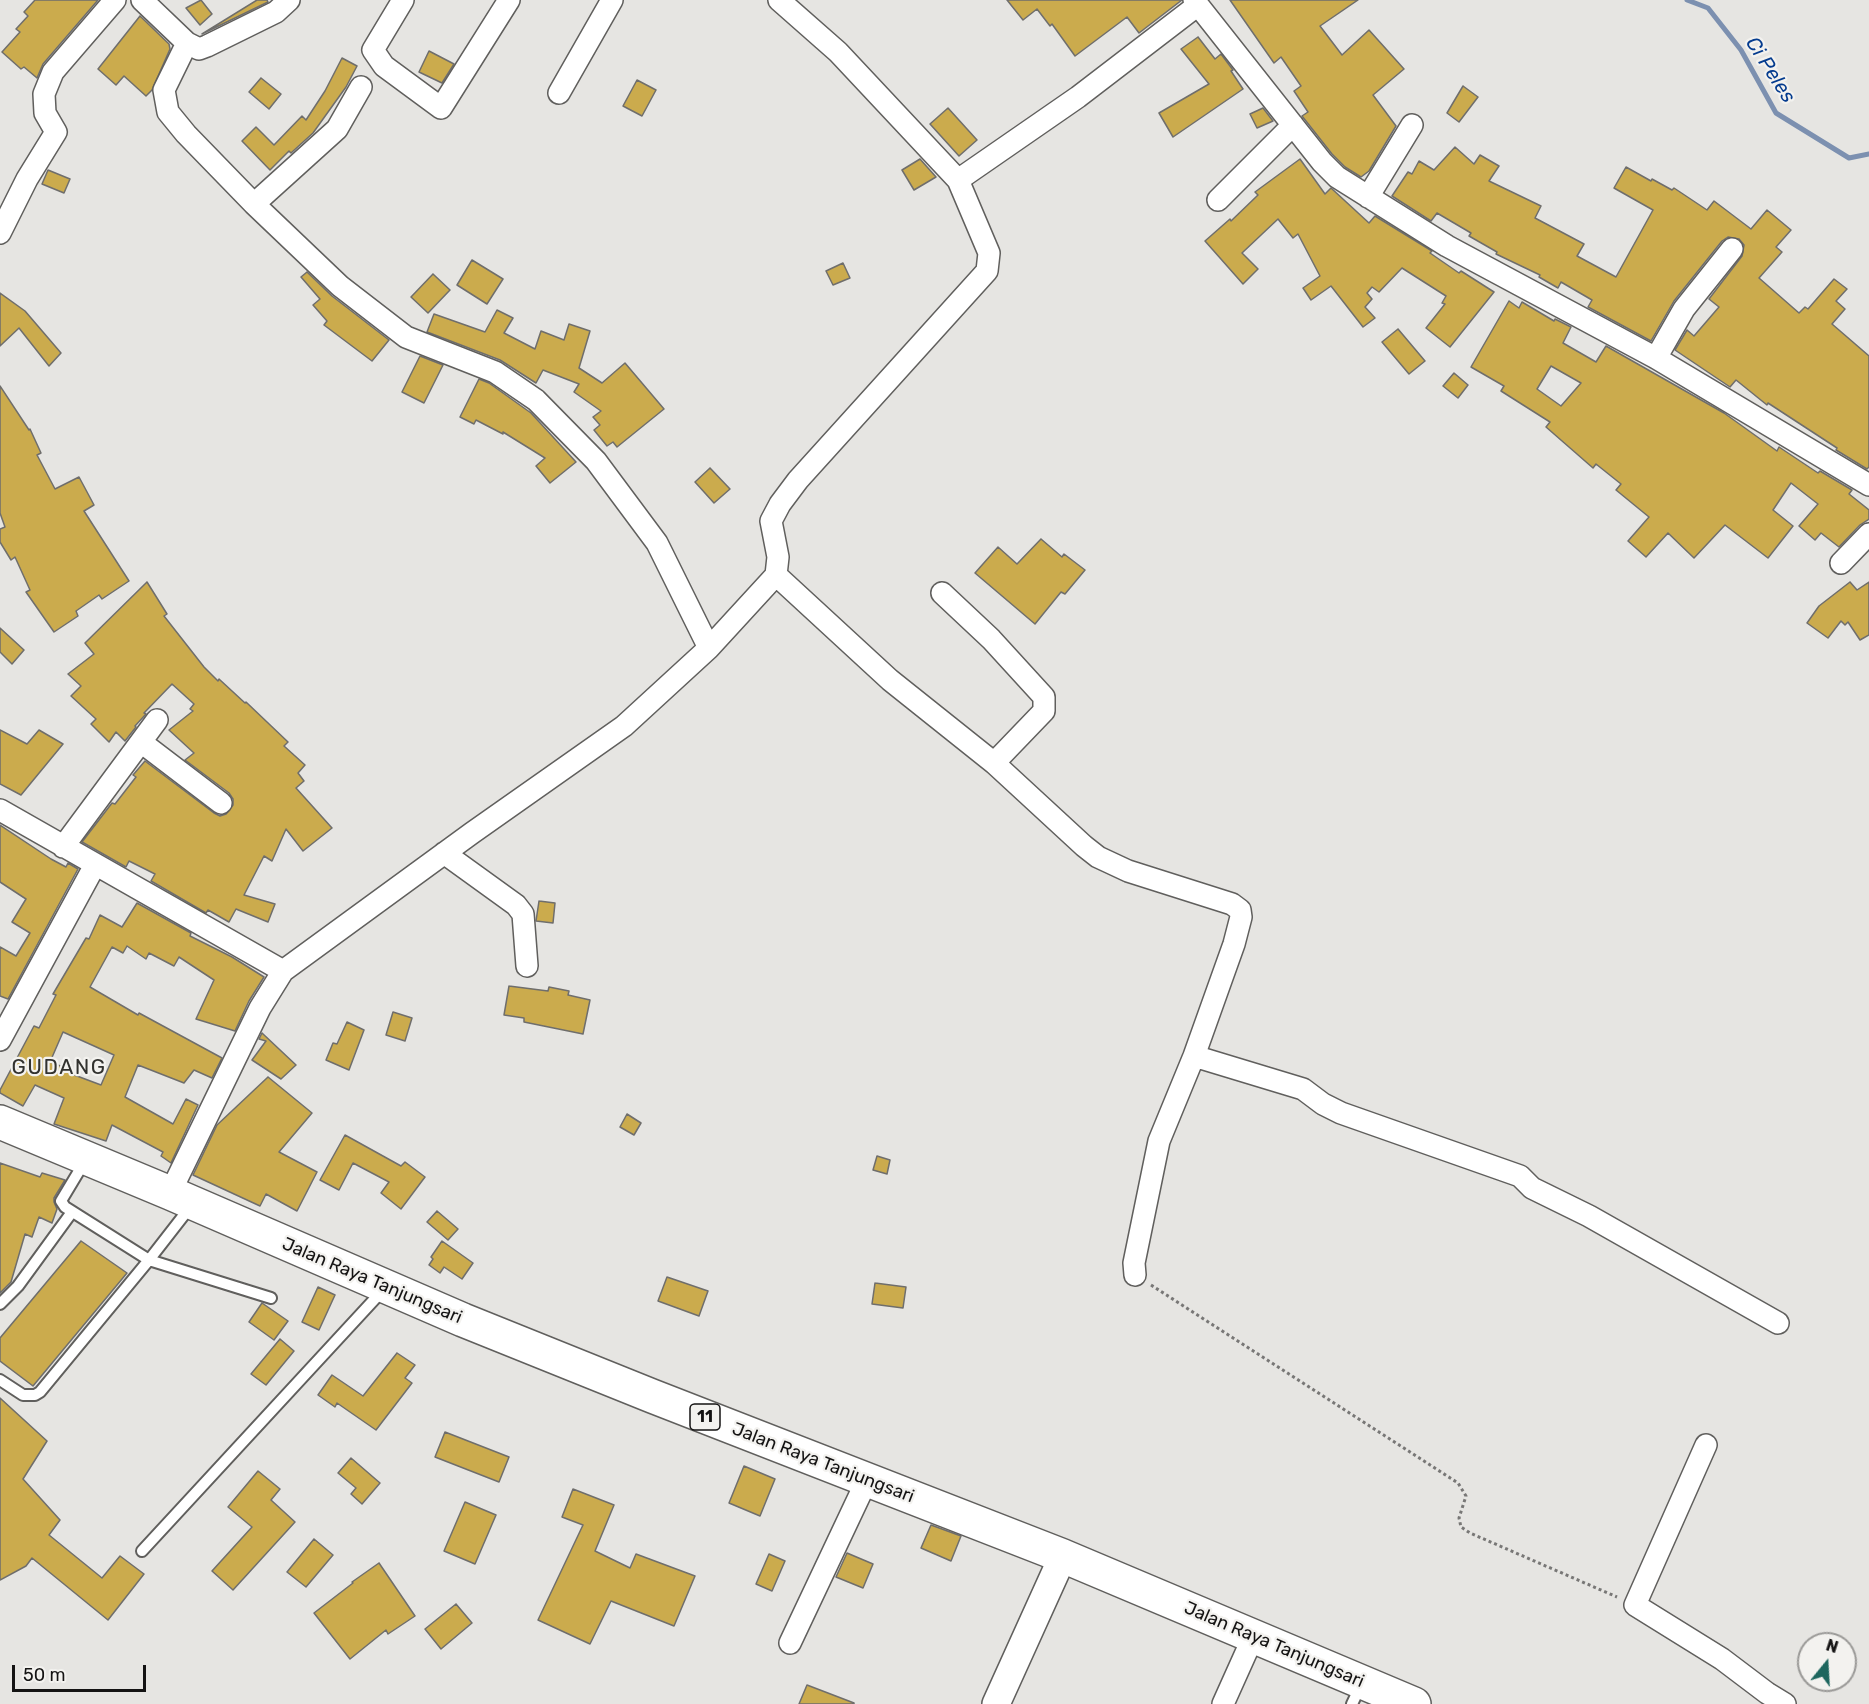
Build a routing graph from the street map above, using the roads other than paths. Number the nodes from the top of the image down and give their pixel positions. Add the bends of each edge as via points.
1 (115, 0) edge
2 (142, 0) edge
3 (403, 0) edge
4 (509, 0) edge
5 (612, 0) edge
6 (779, 0) edge
7 (282, 2) edge
8 (1196, 3) edge
9 (187, 43) junction
10 (361, 87) dead end
11 (559, 93) dead end
12 (1293, 125) junction
13 (1412, 125) dead end
14 (958, 180) junction
15 (1368, 197) junction
16 (1218, 200) dead end
17 (254, 204) junction
18 (0, 232) edge
19 (1732, 249) dead end
20 (1656, 358) junction
21 (1869, 486) edge
22 (1869, 534) edge
23 (1840, 563) dead end
24 (776, 575) junction
25 (942, 593) dead end
26 (709, 648) junction
27 (157, 720) dead end
28 (141, 742) junction
29 (994, 764) junction
30 (221, 803) dead end
31 (0, 810) edge
32 (63, 847) junction
33 (444, 853) junction
34 (95, 865) junction
35 (527, 966) dead end
36 (283, 971) junction
37 (0, 1040) edge
38 (1194, 1056) junction
39 (0, 1122) edge
40 (87, 1158) junction
41 (181, 1198) junction
42 (72, 1212) junction
43 (149, 1260) junction
44 (1135, 1275) road end
45 (387, 1286) junction
46 (271, 1298) dead end
47 (0, 1304) edge
48 (1778, 1323) dead end
49 (0, 1380) edge
50 (1706, 1445) dead end
51 (867, 1480) junction
52 (142, 1551) dead end
53 (1063, 1556) junction
54 (1254, 1635) junction
55 (790, 1643) dead end
56 (1357, 1693) edge
57 (996, 1704) edge
58 (1222, 1704) edge
59 (1414, 1704) edge
60 (1785, 1704) edge

1 - 18 street via 53,72 44,94 45,113 56,132
2 - 9 street
3 - 4 street via 373,50 384,66 441,108
5 - 11 street
6 - 14 street via 838,52
7 - 9 street via 199,49
8 - 12 street
8 - 14 street via 1078,97
9 - 17 street via 164,90 168,112
10 - 17 street via 337,129
12 - 15 street via 1337,177
12 - 16 street
13 - 15 street
14 - 24 street via 989,253 987,271 780,504 771,521 778,557
15 - 20 street via 1447,246
17 - 26 street via 340,286 406,337 495,372 536,400 596,461 657,543
19 - 20 street via 1684,309
20 - 21 street
22 - 23 street
24 - 26 street
24 - 29 street via 890,680
25 - 29 street via 1044,697 1044,711
26 - 33 street via 624,726
27 - 28 street
28 - 30 street
28 - 32 street
29 - 38 street via 1098,857 1240,910 1239,927
31 - 32 street
32 - 34 street
33 - 35 street via 523,914
33 - 36 street
34 - 36 street
34 - 37 street
36 - 41 street via 260,1008
38 - 44 street via 1160,1141 1134,1263
38 - 48 street via 1303,1089 1341,1113 1520,1176 1529,1186
39 - 40 highway, Jalan Raya Tanjungsari / 11
40 - 41 highway, Jalan Raya Tanjungsari / 11
40 - 42 lane via 61,1200
41 - 43 lane
41 - 45 highway, Jalan Raya Tanjungsari / 11
42 - 43 lane
42 - 47 lane via 18,1286
43 - 46 lane
43 - 49 lane via 40,1392 23,1395
45 - 51 highway, Jalan Raya Tanjungsari / 11 via 574,1365
45 - 52 lane
50 - 60 street via 1635,1605
51 - 53 highway, Jalan Raya Tanjungsari / 11
51 - 55 street
53 - 54 highway, Jalan Raya Tanjungsari / 11
53 - 57 street
54 - 56 highway, Jalan Raya Tanjungsari / 11
54 - 58 street
56 - 59 highway, Jalan Raya Tanjungsari / 11

